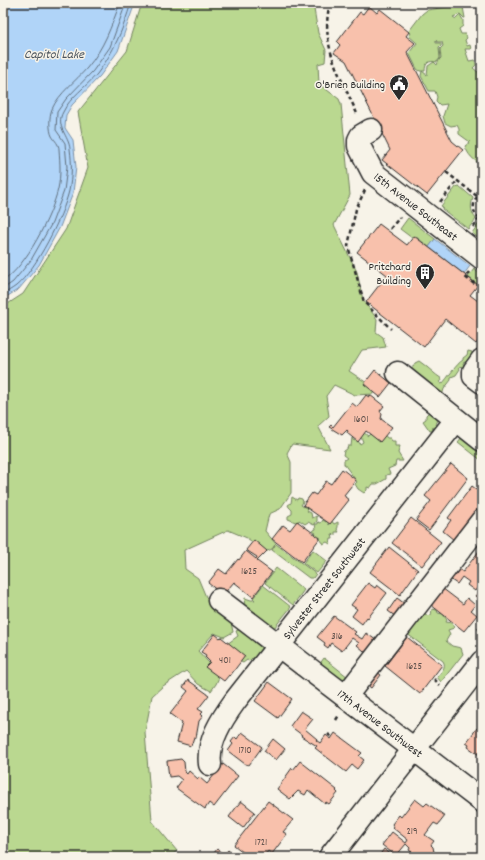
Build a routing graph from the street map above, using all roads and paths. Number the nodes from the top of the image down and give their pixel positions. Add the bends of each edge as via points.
1 (330, 3) edge
2 (368, 131) joint
3 (446, 172) dead end
4 (373, 173) junction
5 (457, 181) junction
6 (482, 192) edge
7 (476, 196) junction
8 (482, 200) edge
9 (436, 207) dead end
10 (404, 212) dead end
11 (482, 215) edge
12 (480, 219) edge
13 (390, 229) dead end
14 (477, 262) edge
15 (482, 290) edge
16 (391, 329) dead end
17 (482, 360) edge
18 (398, 373) dead end
19 (482, 382) edge
20 (456, 420) junction
21 (482, 440) edge
22 (482, 521) edge
23 (219, 600) dead end
24 (478, 628) dead end
25 (482, 631) edge
26 (279, 645) junction
27 (482, 662) edge
28 (434, 680) dead end
29 (440, 685) dead end
30 (343, 705) junction
31 (336, 720) dead end
32 (328, 734) dead end
33 (332, 737) dead end
34 (413, 748) junction
35 (210, 764) dead end
36 (482, 801) edge
37 (330, 857) edge

1 - 2 path via 326,19 327,36 336,68
2 - 4 street, 15th Avenue Southeast via 361,136 359,146
3 - 5 path
4 - 14 street, 15th Avenue Southeast
4 - 16 path via 356,209 348,246 364,302
5 - 7 path
5 - 9 path
6 - 7 path
7 - 8 path
7 - 12 path via 473,208
10 - 13 path
11 - 12 path
14 - 15 path via 465,277
17 - 19 street via 474,371 474,376
18 - 20 street
20 - 21 street
20 - 26 street, Sylvester Street Southwest
22 - 30 street
23 - 26 street, 17th Avenue Southwest
24 - 25 path
26 - 30 street, 17th Avenue Southwest
26 - 35 street, Sylvester Street Southwest via 227,713 211,743
27 - 34 street
28 - 29 path
30 - 31 path
30 - 34 street, 17th Avenue Southwest
32 - 33 path
34 - 36 street, 17th Avenue Southwest
34 - 37 street

